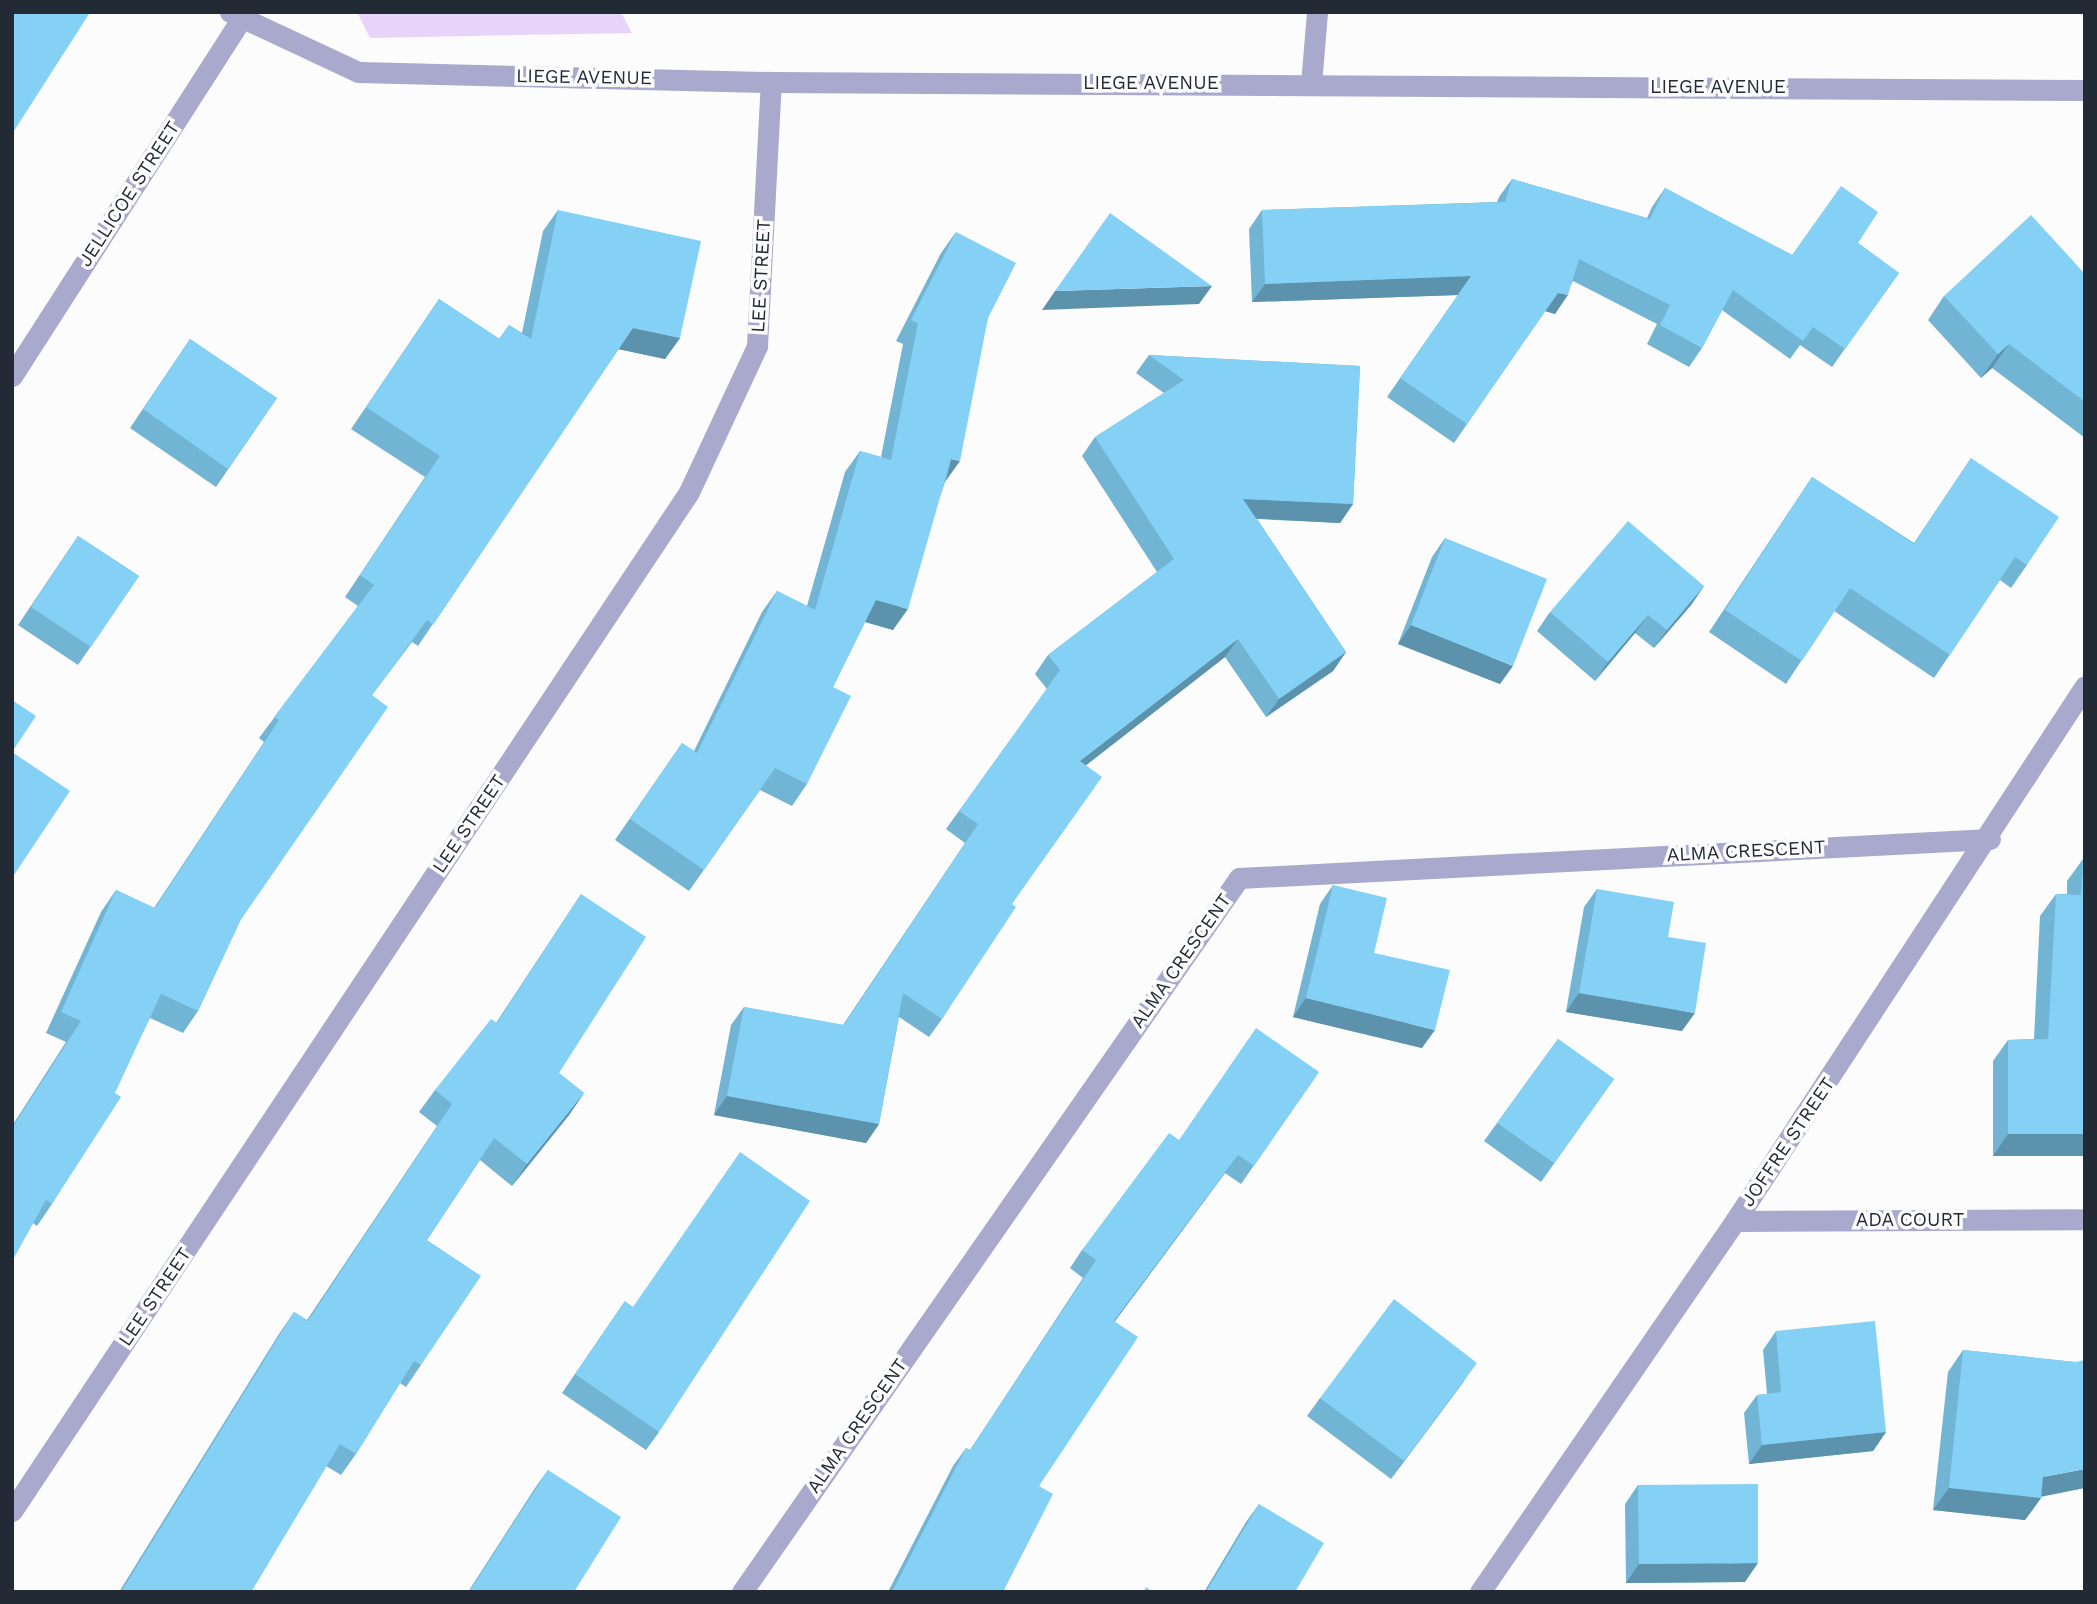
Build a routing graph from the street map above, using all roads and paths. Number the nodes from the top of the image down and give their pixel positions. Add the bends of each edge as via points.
1 (1317, 12) edge
2 (239, 15) edge
3 (771, 82) junction
4 (1311, 84) junction
5 (2085, 90) edge
6 (12, 376) edge
7 (2085, 685) edge
8 (1990, 839) junction
9 (2085, 1219) edge
10 (1735, 1221) junction
11 (12, 1511) edge
12 (742, 1592) edge
13 (1480, 1592) edge

1 - 4 street
2 - 3 street, LIEGE AVENUE via 358,72
2 - 6 street, JELLICOE STREET
3 - 4 street, LIEGE AVENUE
3 - 11 street, LEE STREET via 758,346 690,492
4 - 5 street, LIEGE AVENUE
7 - 8 street, JOFFRE STREET
8 - 10 street, JOFFRE STREET
8 - 12 street, ALMA CRESCENT via 1239,878
9 - 10 street, ADA COURT
10 - 13 street, JOFFRE STREET

